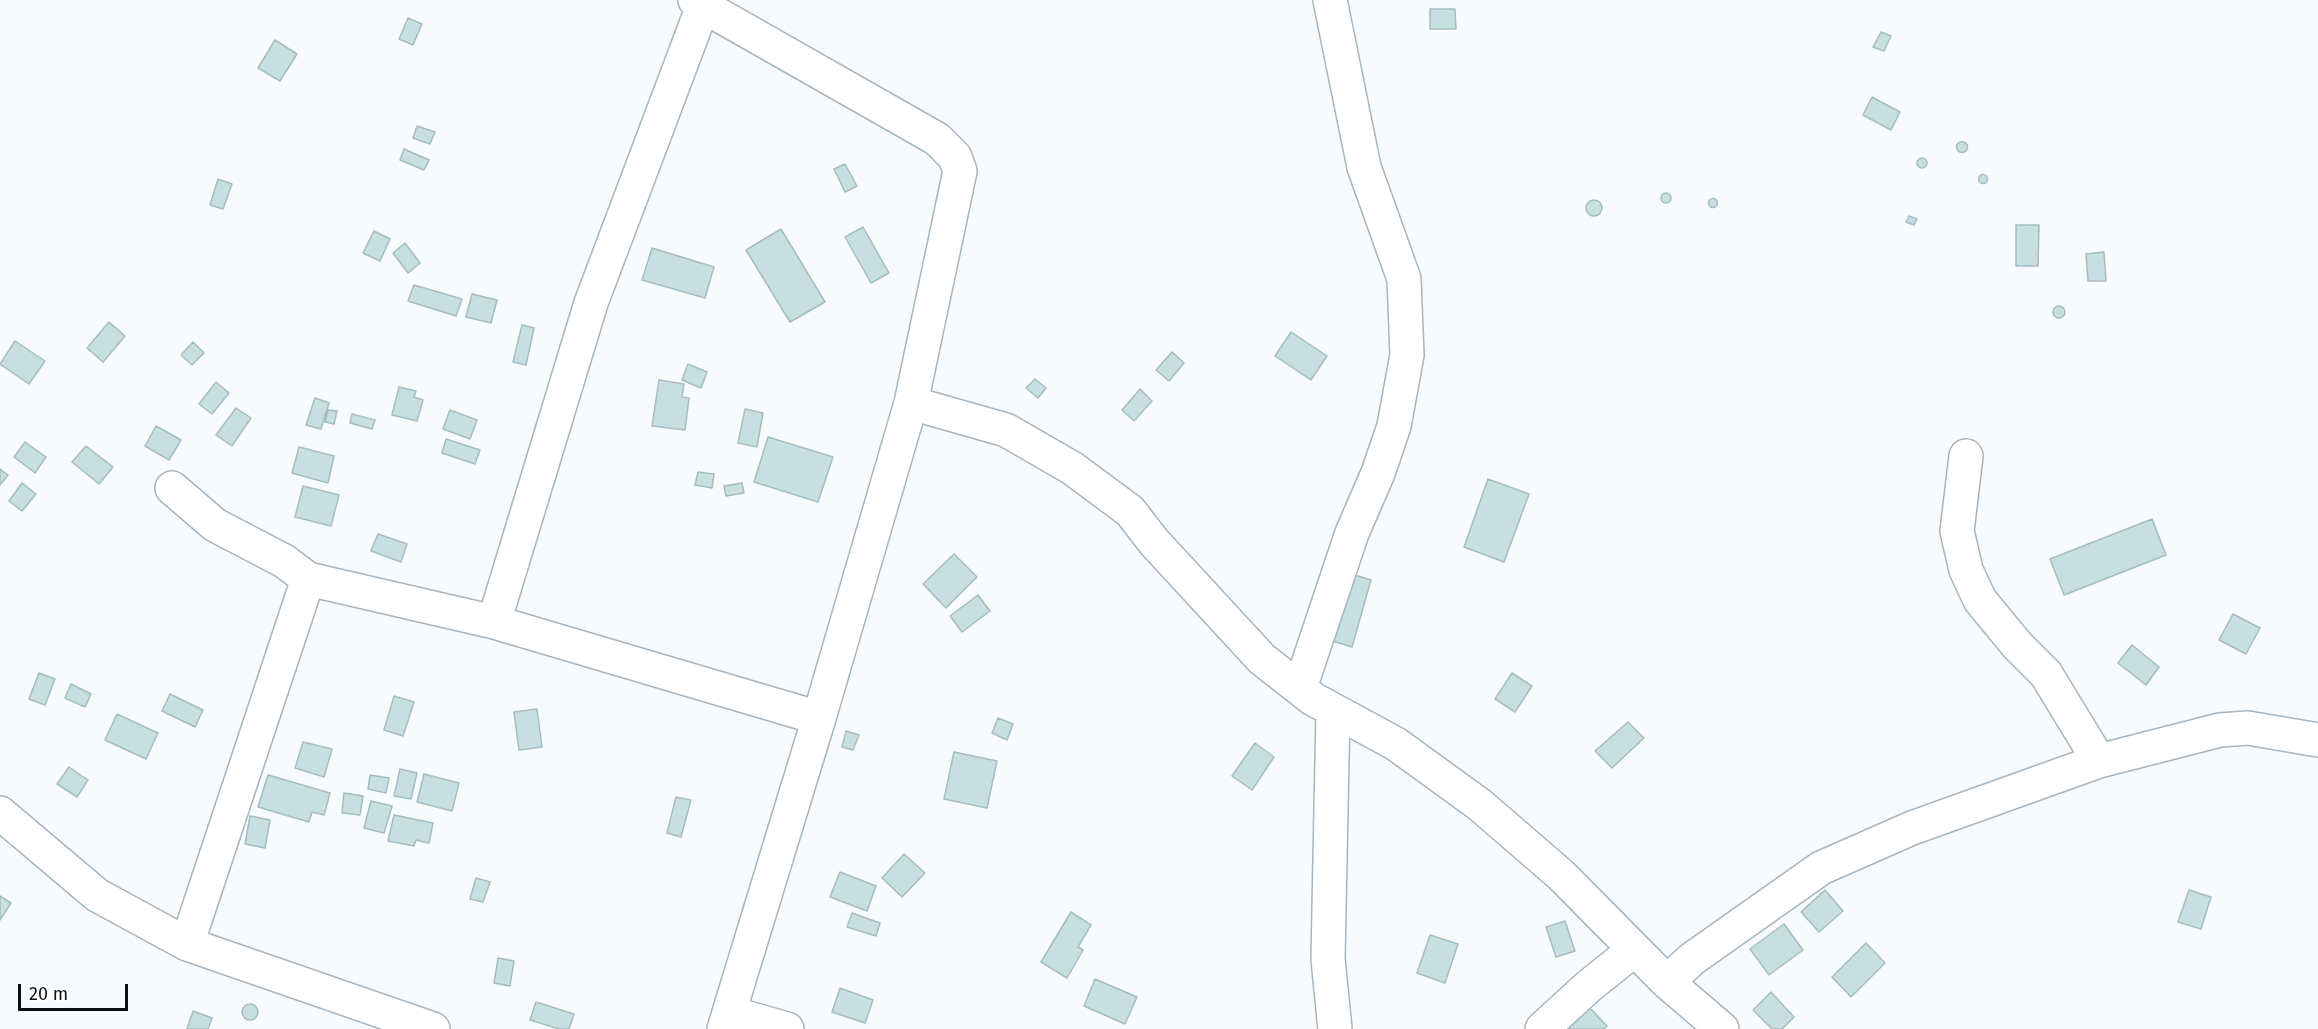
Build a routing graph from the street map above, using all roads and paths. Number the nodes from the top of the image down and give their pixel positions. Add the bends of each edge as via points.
1 (1330, 0) edge
2 (700, 2) edge
3 (911, 404) junction
4 (1966, 456) dead end
5 (171, 488) dead end
6 (308, 579) junction
7 (494, 622) junction
8 (1300, 688) junction
9 (1334, 710) junction
10 (819, 718) junction
11 (2318, 740) edge
12 (2099, 761) junction
13 (0, 813) edge
14 (187, 944) junction
15 (1634, 950) junction
16 (1667, 982) junction
17 (727, 1021) edge
18 (433, 1029) edge
19 (786, 1029) edge
20 (1335, 1029) edge
21 (1542, 1029) edge
22 (1722, 1029) edge

1 - 8 street via 1364,167 1404,279 1407,355 1394,426 1352,533
2 - 3 street via 937,139 955,157 960,171
2 - 7 street via 591,303
3 - 8 street via 1006,430 1072,468 1130,511 1262,659
3 - 10 street
4 - 12 street via 1957,531 1966,570 1980,600 2046,674
5 - 6 street via 215,525 284,561
6 - 7 street
6 - 14 street
7 - 10 street
8 - 9 street
9 - 15 street via 1396,744 1480,805 1561,875
9 - 20 street via 1328,958
10 - 17 street
11 - 12 street via 2248,728 2220,730
12 - 16 street via 1912,828 1821,868 1692,959
13 - 14 street via 97,895
14 - 18 street
15 - 16 street
15 - 21 street
16 - 22 street
17 - 19 street

